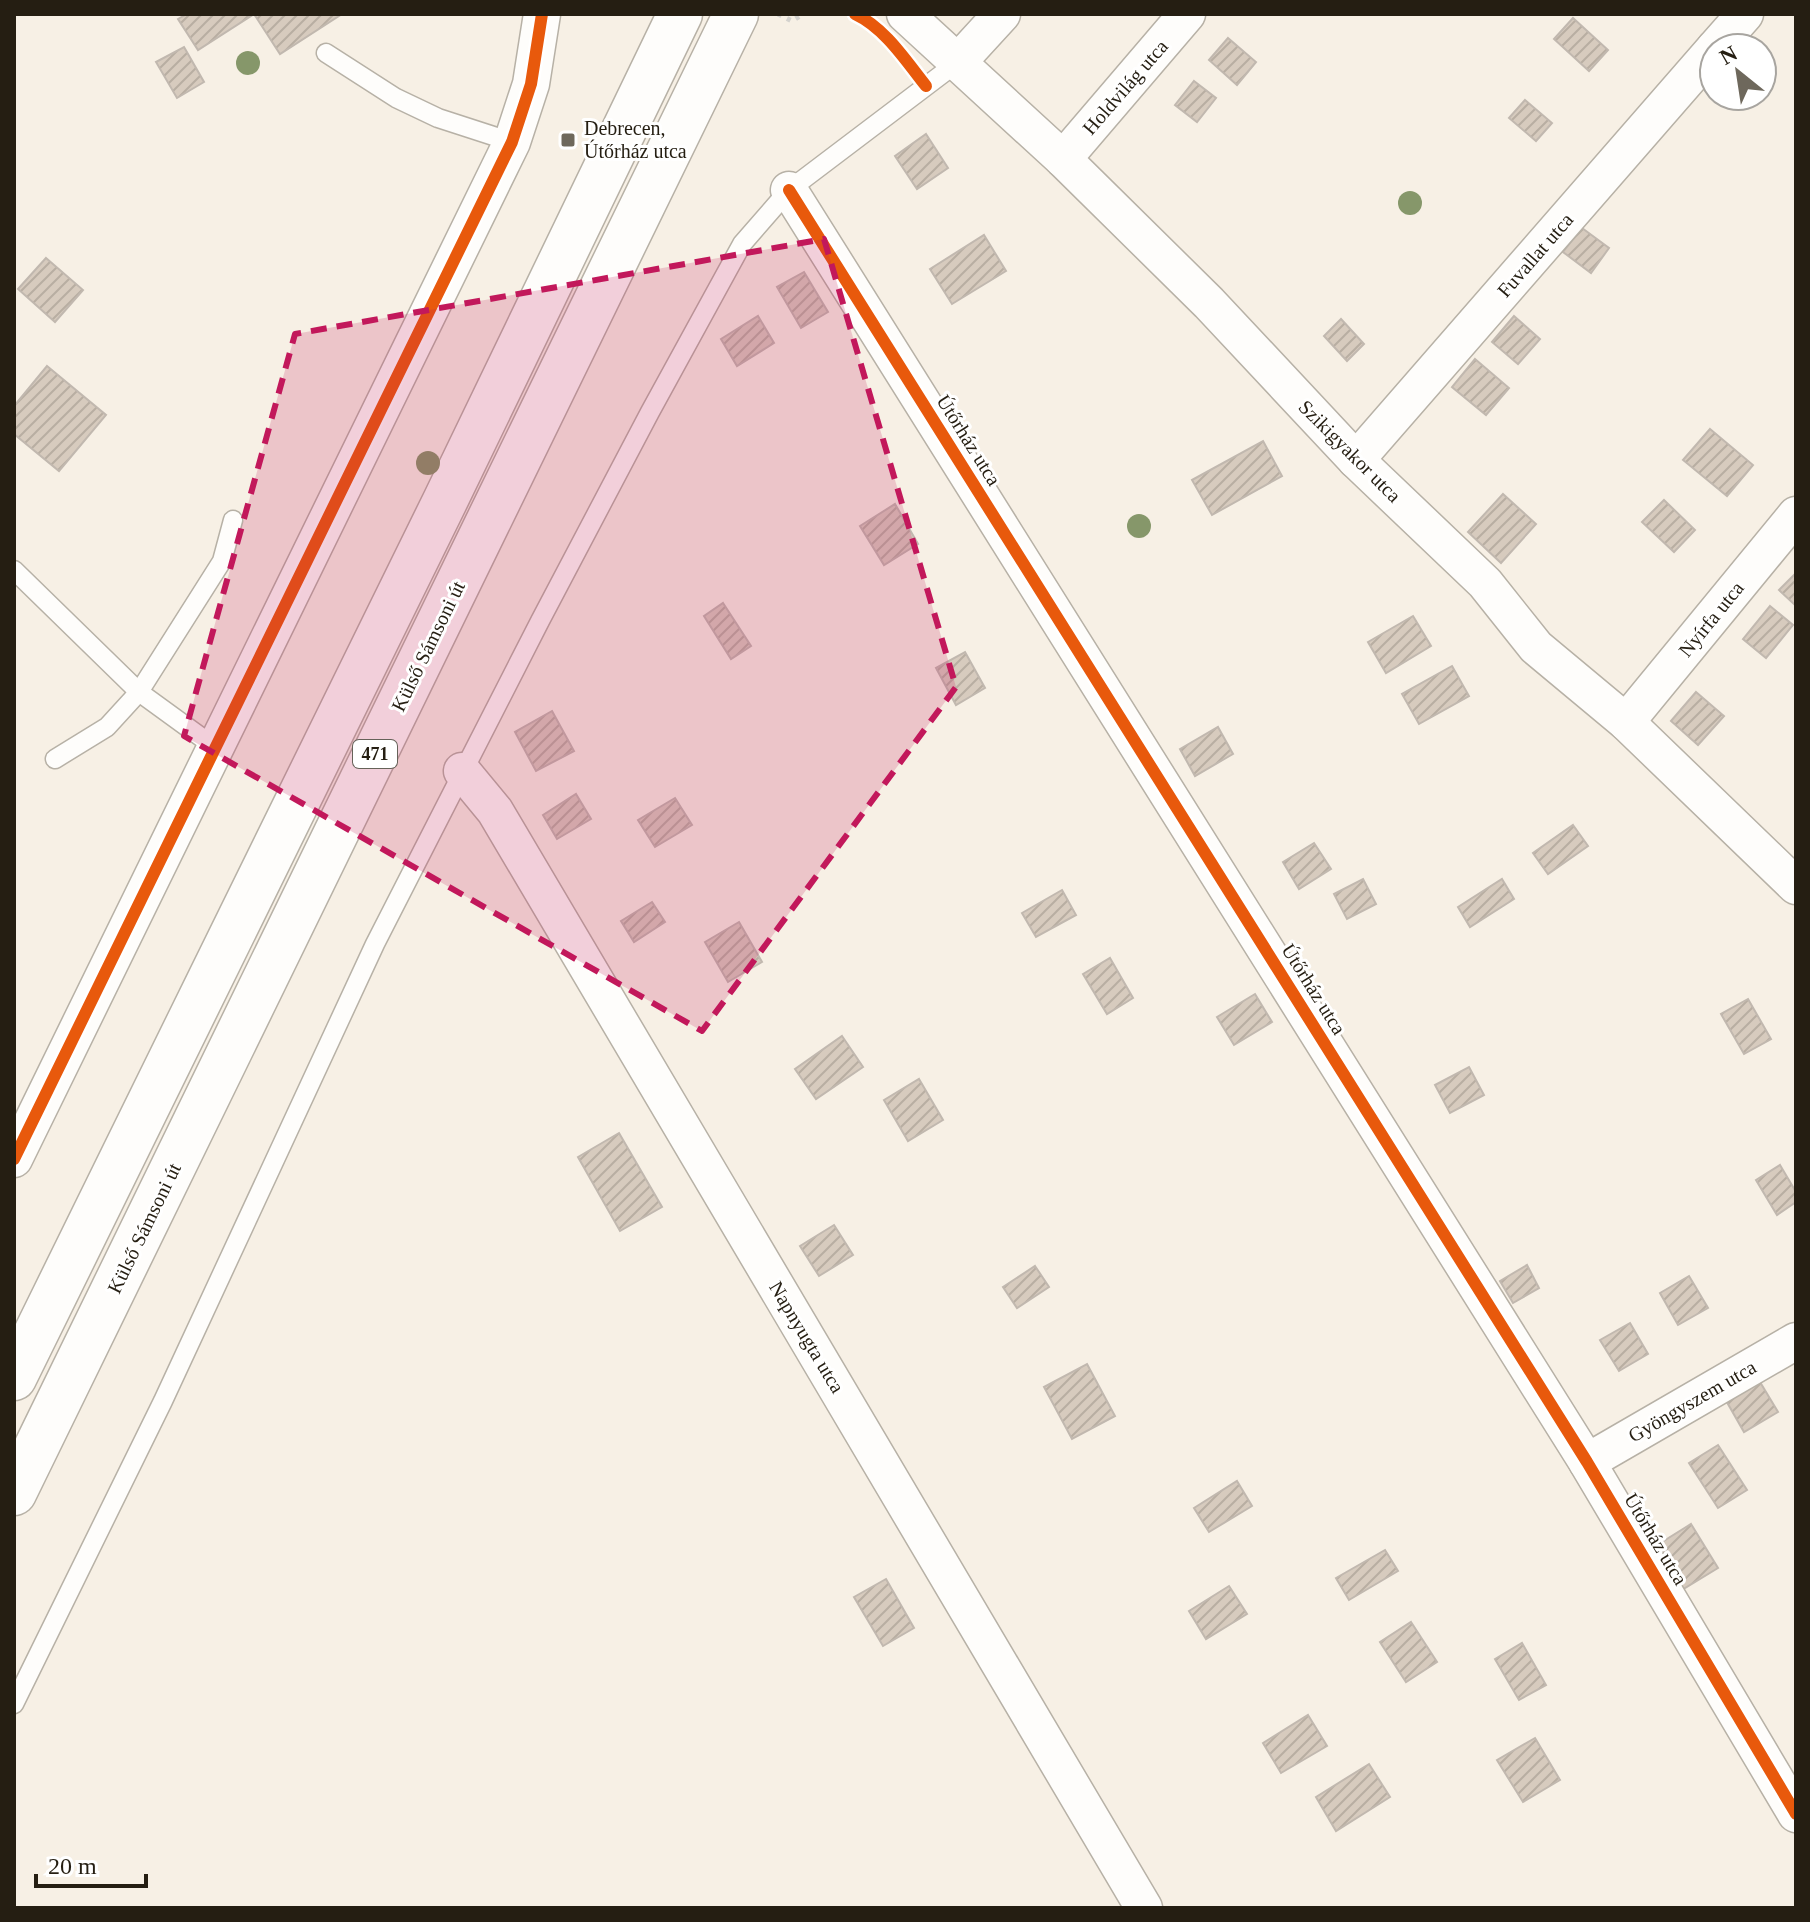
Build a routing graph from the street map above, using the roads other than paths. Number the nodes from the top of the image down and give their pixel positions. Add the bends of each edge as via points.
1 (542, 14) edge
2 (680, 14) edge
3 (736, 14) edge
4 (905, 14) edge
5 (1002, 14) edge
6 (1187, 14) edge
7 (1745, 14) edge
8 (1729, 32) edge
9 (326, 53) dead end
10 (958, 62) junction
11 (1698, 67) edge
12 (512, 142) junction
13 (1063, 159) junction
14 (789, 190) junction
15 (1356, 460) junction
16 (1796, 515) edge
17 (233, 520) dead end
18 (14, 570) edge
19 (139, 692) junction
20 (1626, 722) junction
21 (216, 748) junction
22 (55, 759) dead end
23 (462, 771) junction
24 (1796, 886) edge
25 (14, 1159) edge
26 (1796, 1341) edge
27 (14, 1378) edge
28 (1587, 1462) junction
29 (14, 1493) edge
30 (14, 1704) edge
31 (1796, 1814) edge
32 (1144, 1908) edge

1 - 12 street via 531,84
2 - 27 main road, 471
3 - 29 main road, Külső Sámsoni út / 471
4 - 10 street, Szikigyakor utca
5 - 10 street
6 - 13 street, Holdvilág utca
7 - 8 street, Fuvallat utca
9 - 12 lane via 396,98
10 - 13 street, Szikigyakor utca
10 - 14 lane
11 - 15 street, Fuvallat utca
12 - 21 street
13 - 15 street, Szikigyakor utca via 1209,303
14 - 23 lane via 742,244
14 - 28 street, Útőrház utca
15 - 20 street, Szikigyakor utca via 1485,583 1536,647
16 - 20 street, Nyírfa utca
17 - 19 lane via 222,561
18 - 19 lane
19 - 21 lane
19 - 22 lane via 107,727
20 - 24 street, Szikigyakor utca
21 - 25 street
23 - 30 lane
23 - 32 street, Napnyugta utca via 495,811
26 - 28 street, Gyöngyszem utca
28 - 31 street, Útőrház utca

